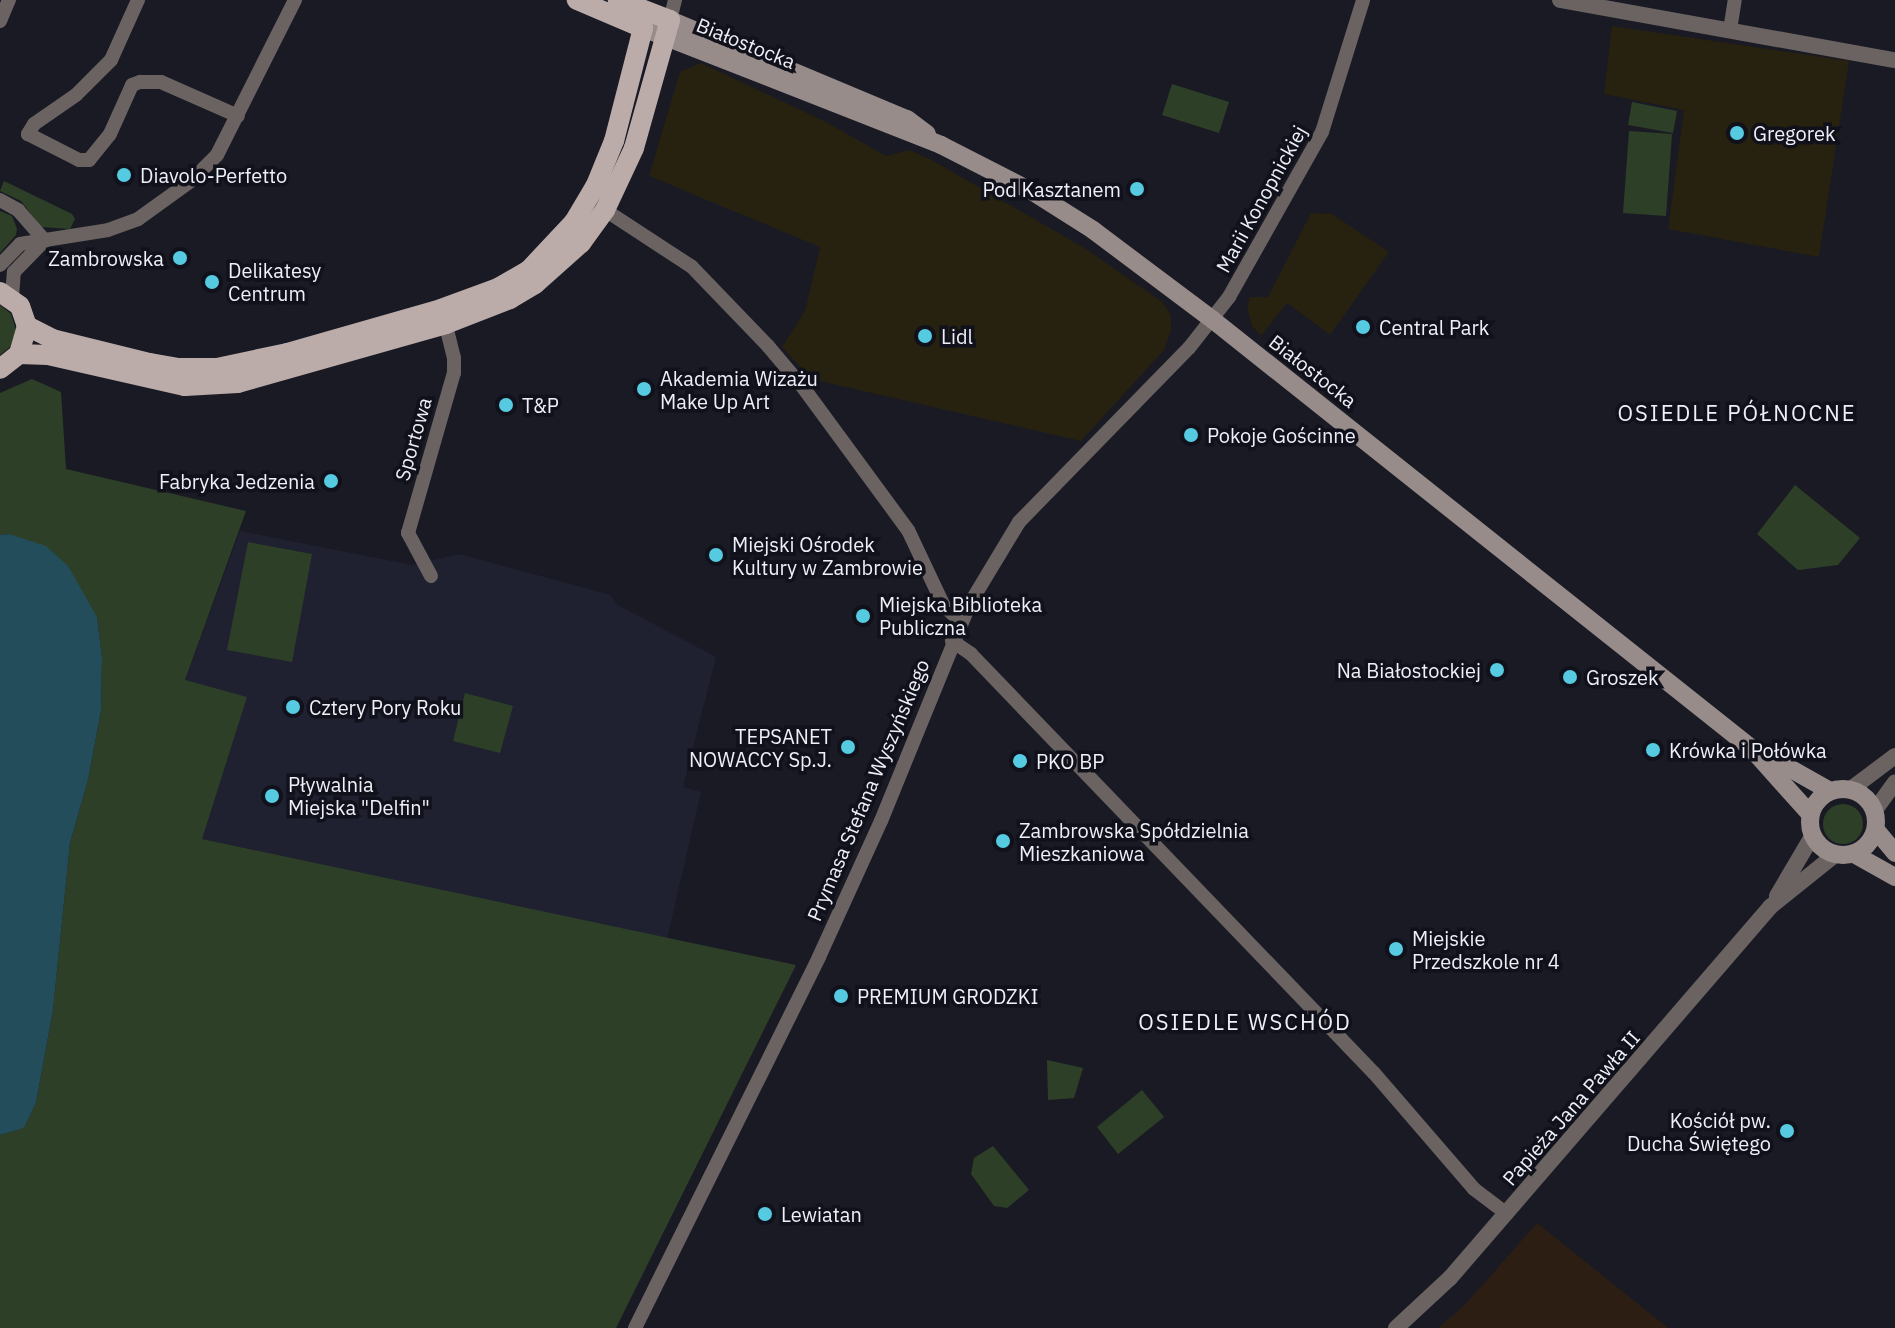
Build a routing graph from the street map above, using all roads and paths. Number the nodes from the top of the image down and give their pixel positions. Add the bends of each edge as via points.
1 (9, 0) edge
2 (138, 0) edge
3 (295, 0) edge
4 (577, 0) edge
5 (618, 0) edge
6 (675, 0) edge
7 (1363, 0) edge
8 (1560, 0) edge
9 (1735, 0) edge
10 (648, 13) edge
11 (0, 21) edge
12 (668, 28) junction
13 (1730, 30) junction
14 (1895, 60) edge
15 (238, 116) junction
16 (0, 200) edge
17 (605, 210) junction
18 (45, 241) junction
19 (0, 265) edge
20 (6, 295) edge
21 (443, 317) junction
22 (1213, 320) junction
23 (27, 326) junction
24 (19, 354) junction
25 (0, 369) edge
26 (431, 576) dead end
27 (960, 621) junction
28 (952, 641) junction
29 (1751, 748) junction
30 (1895, 756) edge
31 (1895, 782) edge
32 (1851, 789) junction
33 (1830, 791) junction
34 (1875, 810) junction
35 (1810, 814) junction
36 (1876, 830) junction
37 (1813, 835) junction
38 (1895, 853) edge
39 (1844, 854) junction
40 (1895, 877) edge
41 (1770, 907) junction
42 (1507, 1214) junction
43 (635, 1328) edge
44 (1396, 1328) edge

1 - 11 street
2 - 15 street via 111,60 28,134 89,160 110,134 132,85 140,82 161,82
3 - 15 street
4 - 10 main road, Białostocka
5 - 10 main road, Białostocka
6 - 12 street
7 - 22 street, Marii Konopnickiej via 1322,132
8 - 13 street
9 - 13 street
10 - 12 main road, Białostocka
10 - 21 main road via 614,141 574,222 529,270
12 - 17 main road via 634,148
12 - 22 main road, Białostocka via 847,111 941,145 1033,192
13 - 14 street
15 - 18 street via 217,155 160,206 108,230
16 - 18 street via 18,210
17 - 21 main road via 581,243 535,284 510,299
17 - 27 street via 692,267 768,346 908,530 944,606
18 - 19 street via 13,248
18 - 20 street via 14,272
20 - 23 main road via 20,306
21 - 23 main road via 217,368 150,363 52,339
21 - 24 main road via 218,385 155,381 48,355
21 - 26 street, Sportowa via 454,373 408,533
22 - 27 street, Prymasa Stefana Wyszyńskiego via 1019,522
22 - 29 main road, Białostocka
23 - 24 main road
24 - 25 main road
27 - 28 street, Prymasa Stefana Wyszyńskiego
28 - 42 street via 971,654 1374,1073 1474,1189
28 - 43 street, Prymasa Stefana Wyszyńskiego via 881,821 819,957
29 - 33 main road, Białostocka
29 - 35 main road, Białostocka
30 - 32 street
31 - 34 street
32 - 33 main road
32 - 34 main road
33 - 35 main road
34 - 36 main road
35 - 37 main road
36 - 38 main road
36 - 39 main road via 1864,849
37 - 39 main road via 1818,844
37 - 41 street, Papieża Jana Pawła II
39 - 40 main road
39 - 41 street, Papieża Jana Pawła II
41 - 42 street, Papieża Jana Pawła II
42 - 44 street, Papieża Jana Pawła II

